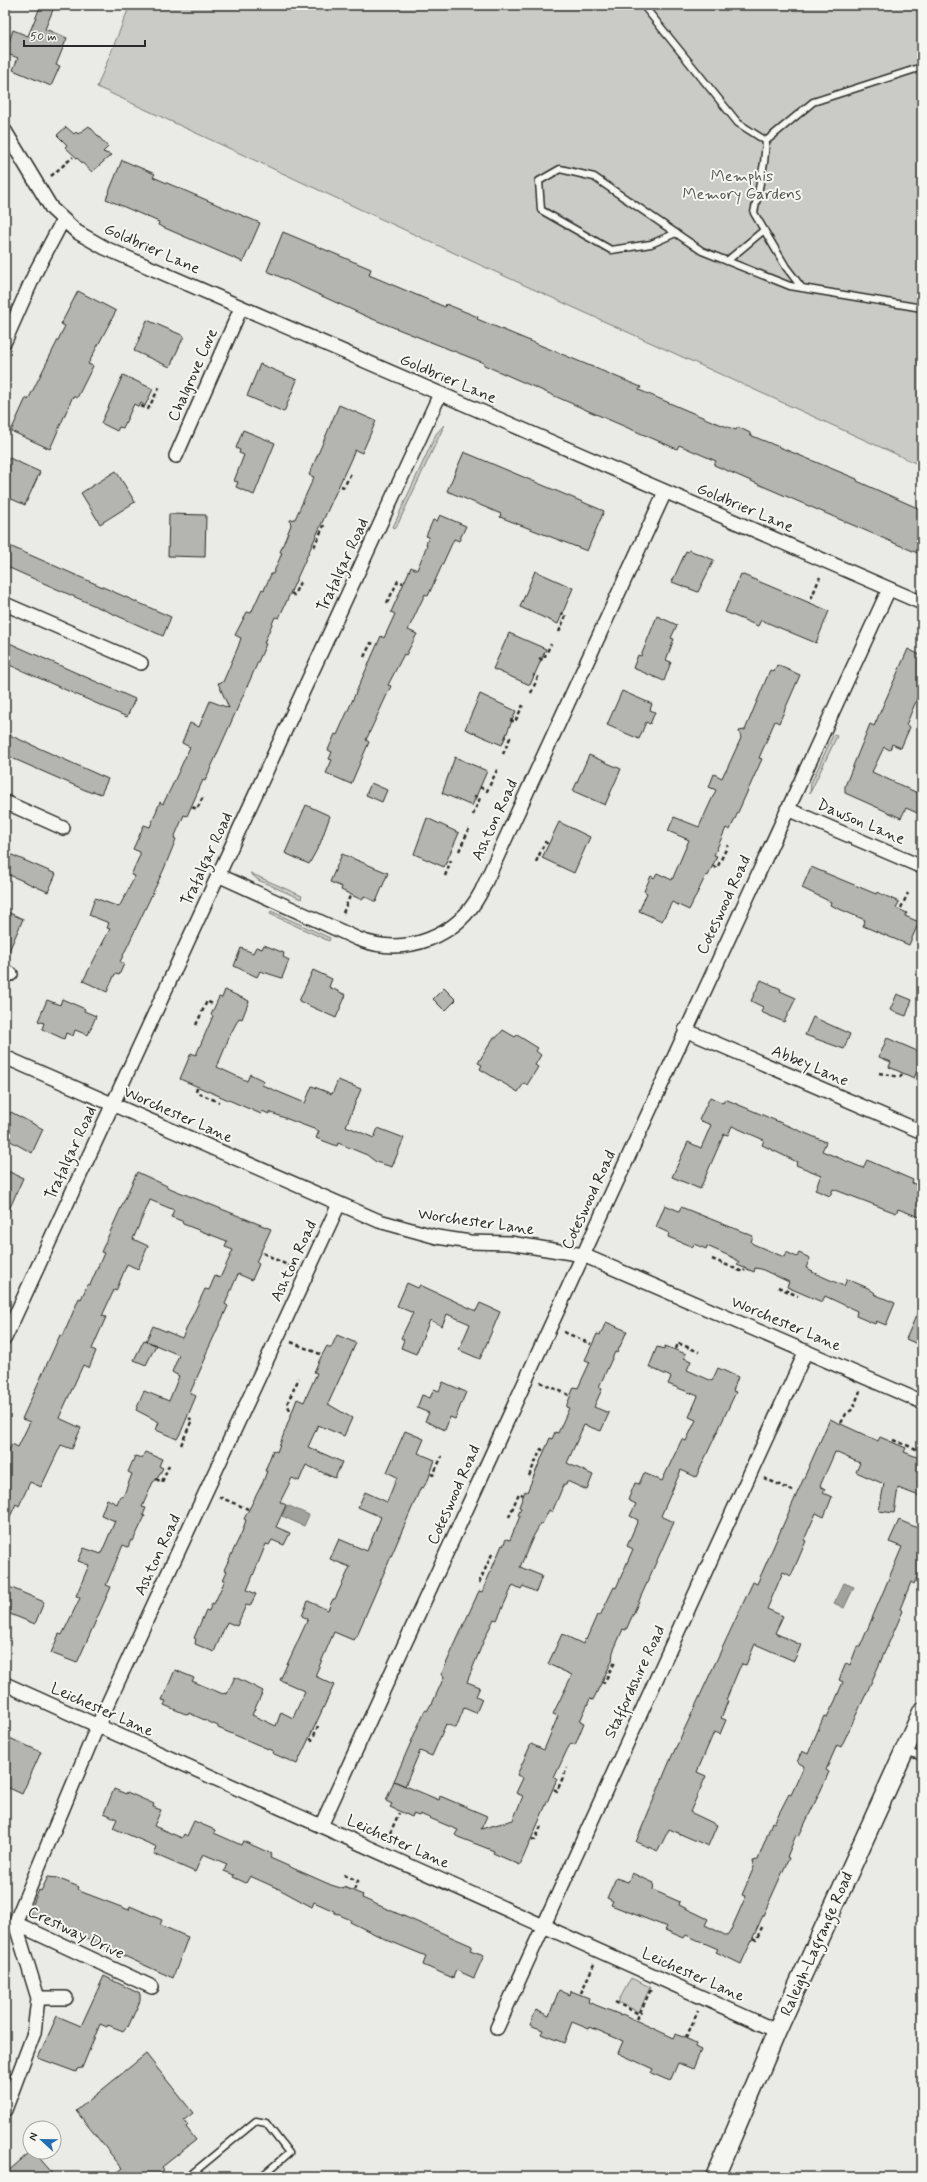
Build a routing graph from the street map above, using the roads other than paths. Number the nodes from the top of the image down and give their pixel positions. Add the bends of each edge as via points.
1 (643, 5) edge
2 (922, 67) edge
3 (5, 131) edge
4 (766, 141) junction
5 (63, 220) junction
6 (764, 230) junction
7 (676, 233) junction
8 (727, 261) junction
9 (802, 288) junction
10 (241, 308) junction
11 (922, 308) edge
12 (5, 340) edge
13 (440, 394) junction
14 (176, 456) dead end
15 (666, 492) junction
16 (889, 589) junction
17 (922, 603) edge
18 (5, 604) edge
19 (141, 663) dead end
20 (5, 802) edge
21 (787, 809) junction
22 (63, 828) dead end
23 (922, 867) edge
24 (218, 875) junction
25 (685, 1030) junction
26 (7, 1058) dead end
27 (112, 1104) junction
28 (922, 1132) edge
29 (339, 1204) junction
30 (583, 1255) junction
31 (5, 1338) edge
32 (806, 1350) junction
33 (922, 1402) edge
34 (5, 1684) edge
35 (922, 1712) edge
36 (97, 1727) junction
37 (905, 1750) junction
38 (922, 1757) edge
39 (321, 1826) junction
40 (15, 1923) junction
41 (543, 1925) junction
42 (152, 1987) dead end
43 (38, 1998) junction
44 (66, 1998) dead end
45 (497, 2028) dead end
46 (778, 2031) junction
47 (5, 2110) edge
48 (188, 2177) edge
49 (261, 2177) edge
50 (715, 2177) edge

1 - 4 lane via 738,122
2 - 4 lane via 813,102
3 - 5 street, Goldbrier Lane via 41,193
4 - 6 lane via 754,213
5 - 10 street, Goldbrier Lane via 77,232 105,248
5 - 12 street via 36,271
6 - 8 lane
6 - 9 lane
7 - 7 lane via 594,177 560,169 539,181 541,210 611,250 650,244
7 - 8 lane via 702,251
8 - 9 lane via 790,286
9 - 11 lane
10 - 13 street, Goldbrier Lane
10 - 14 street, Chalgrove Cove
13 - 15 street, Goldbrier Lane
13 - 24 street, Trafalgar Road
15 - 16 street, Goldbrier Lane
15 - 24 street, Ashton Road via 481,892 457,923 424,942 398,947 376,944 358,939
16 - 17 street, Goldbrier Lane
16 - 21 street, Coteswood Road
18 - 19 street
20 - 22 street
21 - 23 street, Dawson Lane
21 - 25 street, Coteswood Road
24 - 27 street, Trafalgar Road
25 - 28 street, Abbey Lane
25 - 30 street, Coteswood Road
26 - 27 street, Worchester Lane
27 - 29 street, Worchester Lane
27 - 31 street, Trafalgar Road
29 - 30 street, Worchester Lane via 402,1229 436,1237 510,1244
29 - 36 street, Ashton Road
30 - 32 street, Worchester Lane
30 - 39 street, Coteswood Road
32 - 33 street, Worchester Lane
32 - 41 street, Staffordshire Road
34 - 36 street, Leichester Lane
35 - 37 main road, Raleigh-Lagrange Road
36 - 39 street, Leichester Lane
36 - 40 street, Ashton Road
37 - 38 lane
37 - 46 main road, Raleigh-Lagrange Road
39 - 41 street, Leichester Lane
40 - 42 street, Crestway Drive
40 - 43 street, Crestway Drive
41 - 45 street, Staffordshire Road
41 - 46 street, Leichester Lane
43 - 44 street
43 - 47 street via 34,2033
46 - 50 main road, Raleigh-Lagrange Road
48 - 49 lane via 256,2121 266,2123 289,2153

